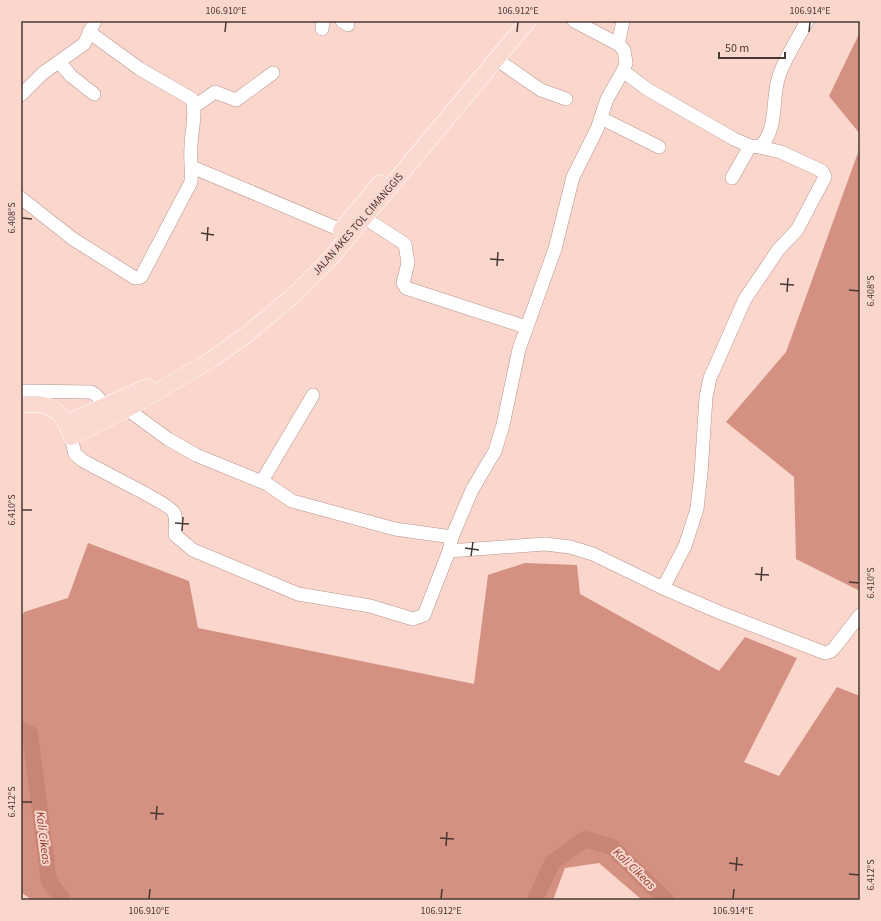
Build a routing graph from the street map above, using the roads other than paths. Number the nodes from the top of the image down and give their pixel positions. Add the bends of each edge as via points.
1 (514, 21) edge
2 (528, 21) edge
3 (574, 21) edge
4 (623, 21) edge
5 (808, 21) edge
6 (92, 26) edge
7 (618, 44) junction
8 (496, 59) junction
9 (60, 63) junction
10 (623, 71) junction
11 (273, 73) dead end
12 (94, 94) dead end
13 (21, 95) edge
14 (566, 99) dead end
15 (195, 106) junction
16 (601, 118) junction
17 (755, 146) junction
18 (659, 147) dead end
19 (192, 167) junction
20 (732, 178) dead end
21 (21, 198) edge
22 (365, 218) junction
23 (341, 230) junction
24 (326, 255) junction
25 (526, 327) junction
26 (21, 391) edge
27 (313, 395) dead end
28 (21, 405) edge
29 (104, 406) junction
30 (127, 409) junction
31 (69, 430) junction
32 (262, 481) junction
33 (452, 537) junction
34 (449, 551) junction
35 (663, 588) junction
36 (860, 615) edge

1 - 23 main road, JALAN AKES TOL CIMANGGIS
2 - 8 main road, JALAN AKES TOL CIMANGGIS
3 - 7 street
4 - 7 street
5 - 17 street via 778,78 770,130 764,142
6 - 9 street via 84,44
6 - 15 street via 140,69 192,99
7 - 10 street via 624,50 626,58
8 - 14 street via 541,90
8 - 22 main road, JALAN AKES TOL CIMANGGIS
9 - 12 street via 71,76
9 - 13 street via 42,73
10 - 16 street via 612,88
10 - 17 street via 647,89 718,131
11 - 15 street via 236,100 215,92
15 - 19 street
16 - 18 street
16 - 25 street via 574,177 555,249
17 - 20 street
17 - 35 street via 781,152 815,167 822,171 825,177 797,230 778,250 745,299 710,378 706,397 697,508 685,546
19 - 21 street via 191,182 138,278 73,238
19 - 23 street
22 - 24 main road, JALAN AKES TOL CIMANGGIS
22 - 25 street via 405,244 408,263 403,283 406,288
23 - 24 main road, JALAN AKES TOL CIMANGGIS
24 - 29 main road, JALAN AKES TOL CIMANGGIS via 238,329 152,385
24 - 30 main road, JALAN AKES TOL CIMANGGIS via 294,295 246,335 211,360
25 - 33 street via 497,446 472,490
26 - 29 street via 91,392 96,394
27 - 32 street
28 - 31 main road via 39,404 56,410
29 - 31 main road, JALAN AKES TOL CIMANGGIS
30 - 31 main road, JALAN AKES TOL CIMANGGIS
30 - 32 street via 168,439 196,455
31 - 34 street via 75,454 82,460 171,510 175,514 175,535 179,540 193,550 298,594 370,606 419,618 426,611
32 - 33 street via 292,501 395,529
33 - 34 street
34 - 35 street via 539,544 559,545 593,554
35 - 36 street via 825,653 835,647

